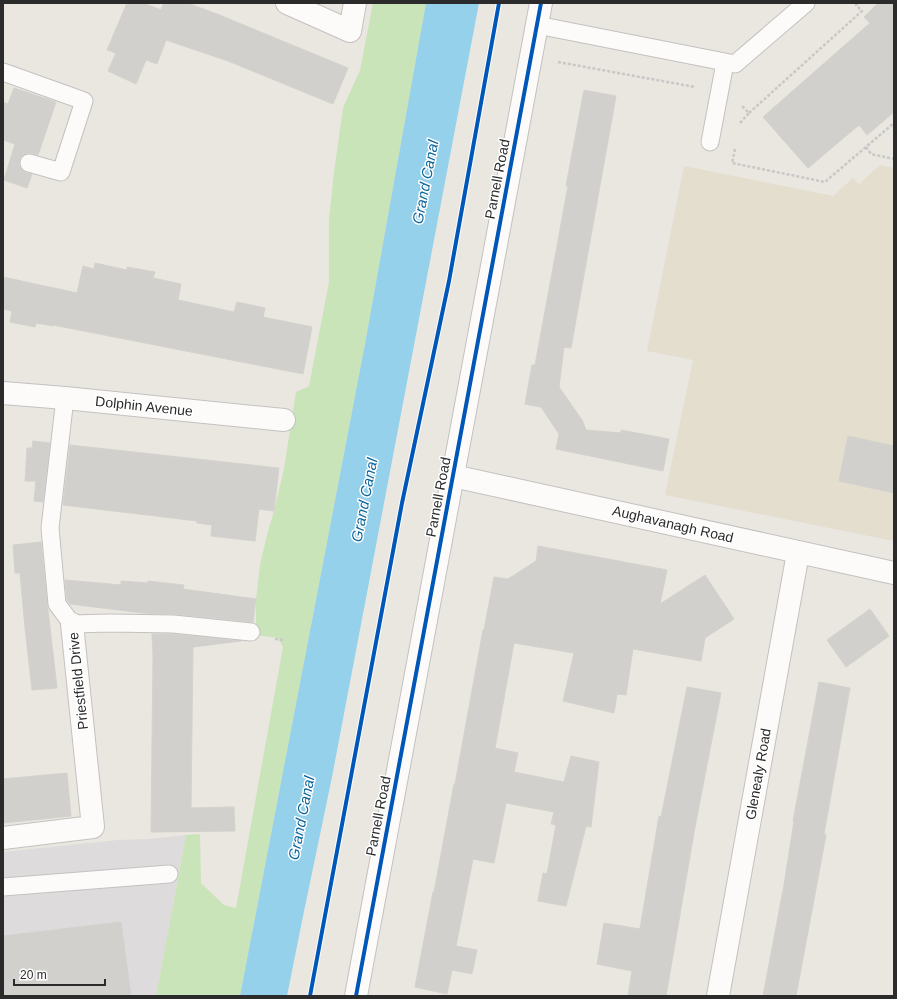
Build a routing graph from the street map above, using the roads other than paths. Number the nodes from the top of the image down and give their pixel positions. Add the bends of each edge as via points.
1 (287, 3) edge
2 (355, 3) edge
3 (541, 3) edge
4 (806, 3) edge
5 (537, 26) junction
6 (725, 63) junction
7 (3, 72) edge
8 (710, 142) dead end
9 (29, 163) dead end
10 (3, 393) edge
11 (65, 398) junction
12 (284, 420) dead end
13 (453, 476) junction
14 (798, 553) junction
15 (894, 573) edge
16 (72, 624) junction
17 (251, 632) dead end
18 (3, 838) edge
19 (169, 874) dead end
20 (3, 887) edge
21 (356, 996) edge
22 (718, 996) edge

1 - 2 street via 350,31
3 - 5 street, Parnell Road
4 - 6 lane via 735,64
5 - 6 lane
5 - 13 street, Parnell Road
6 - 8 lane
7 - 9 lane via 84,101 61,172
10 - 11 street, Dolphin Avenue
11 - 12 street, Dolphin Avenue
11 - 16 lane, Priestfield Drive via 50,528 57,604
13 - 14 street, Aughavanagh Road
13 - 21 street, Parnell Road
14 - 15 street, Aughavanagh Road
14 - 22 street, Glenealy Road
16 - 17 lane via 173,624
16 - 18 street, Priestfield Drive via 93,827
19 - 20 lane

